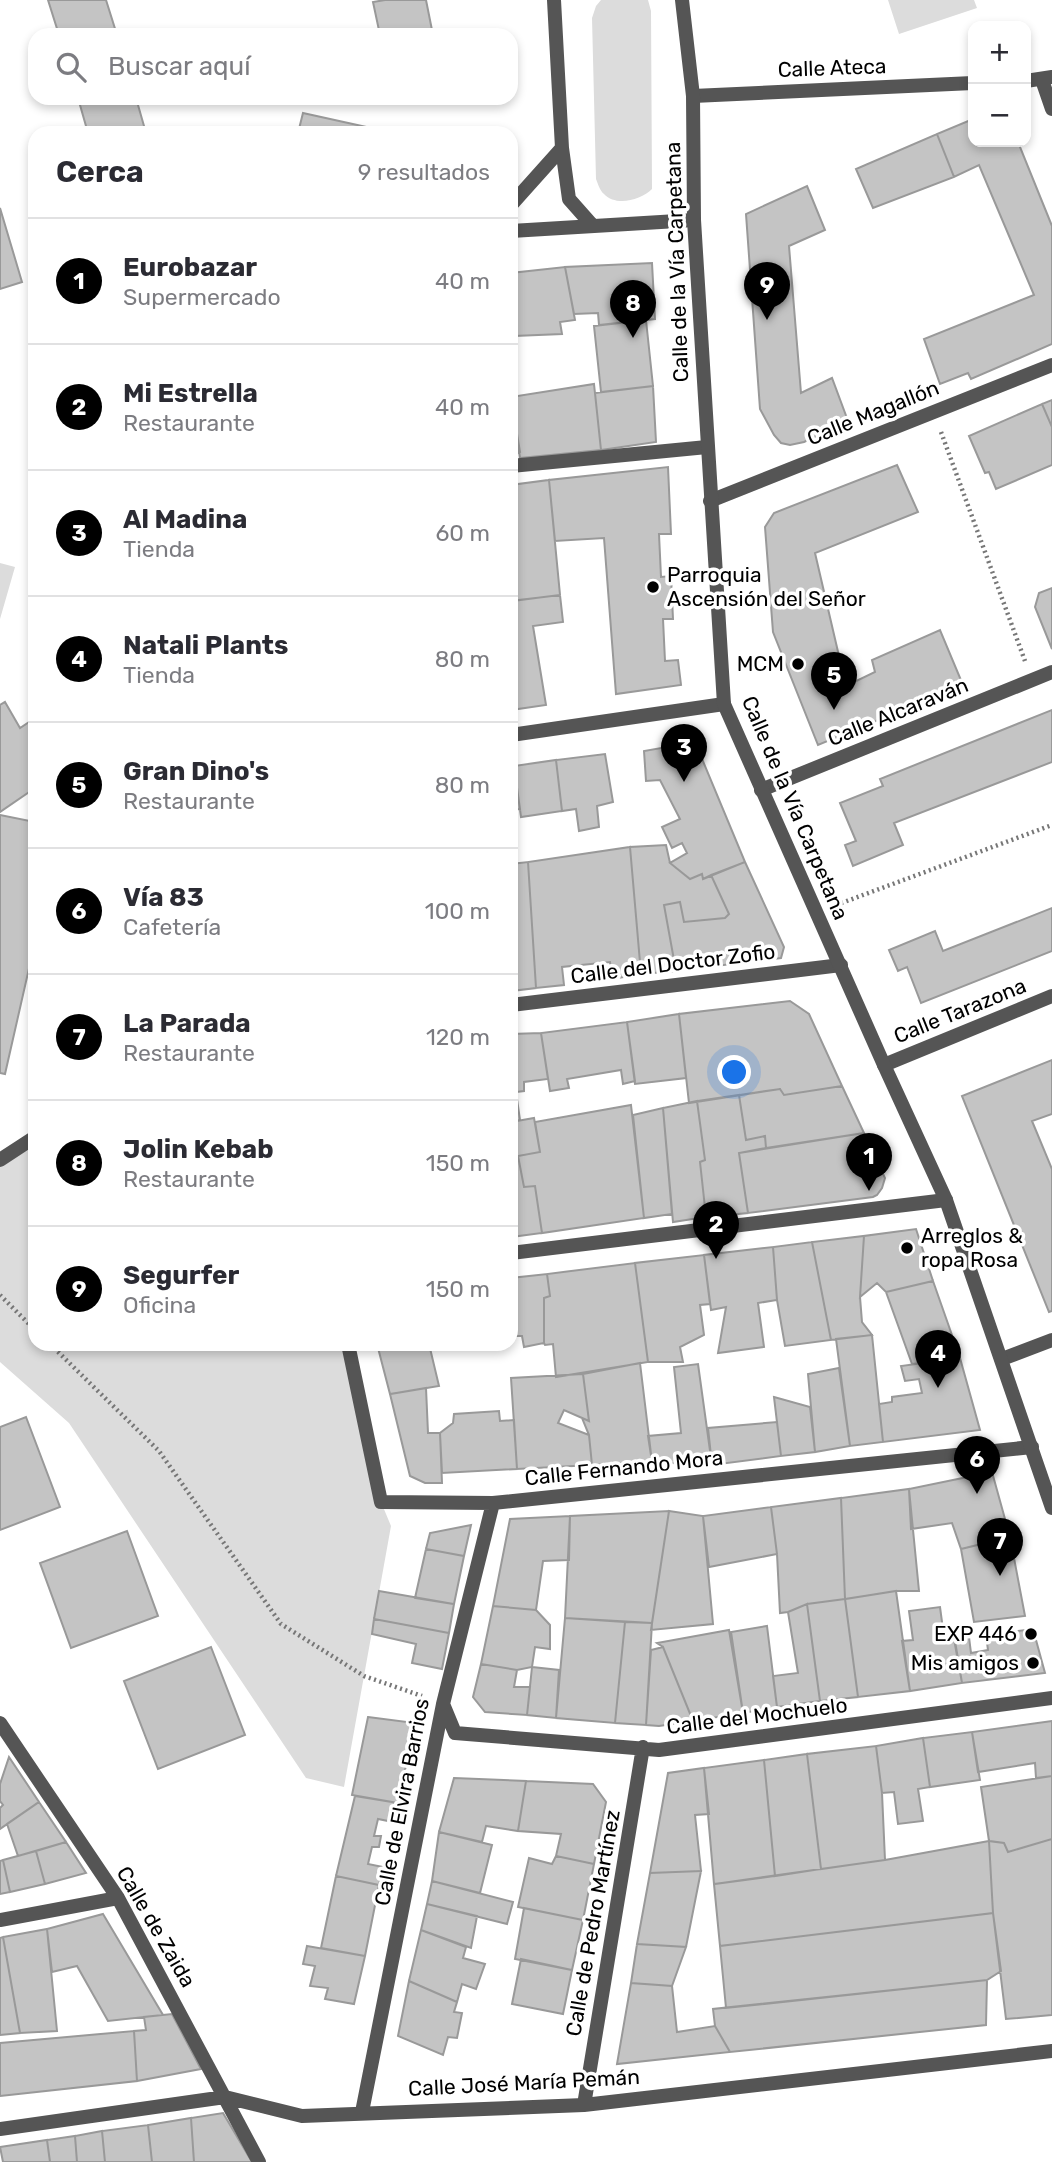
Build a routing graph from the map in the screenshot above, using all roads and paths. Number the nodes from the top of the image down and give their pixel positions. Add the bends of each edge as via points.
1 (554, 0) edge
2 (682, 0) edge
3 (1047, 79) edge
4 (968, 83) edge
5 (693, 96) junction
6 (1052, 109) edge
7 (562, 148) junction
8 (518, 197) edge
9 (694, 220) junction
10 (592, 225) junction
11 (518, 230) edge
12 (1052, 365) edge
13 (934, 412) junction
14 (707, 447) junction
15 (518, 465) edge
16 (710, 501) junction
17 (1052, 672) edge
18 (1032, 680) junction
19 (724, 704) junction
20 (518, 734) edge
21 (761, 790) junction
22 (1052, 825) edge
23 (817, 912) junction
24 (841, 965) junction
25 (1052, 996) edge
26 (518, 1004) edge
27 (884, 1065) junction
28 (28, 1142) edge
29 (0, 1160) edge
30 (946, 1199) junction
31 (518, 1252) edge
32 (0, 1295) edge
33 (28, 1323) edge
34 (1052, 1340) edge
35 (57, 1351) edge
36 (349, 1351) edge
37 (1002, 1359) junction
38 (1032, 1447) junction
39 (492, 1503) junction
40 (1052, 1508) edge
41 (1052, 1698) edge
42 (443, 1704) junction
43 (0, 1723) edge
44 (643, 1747) junction
45 (118, 1898) junction
46 (0, 1920) edge
47 (1052, 2051) edge
48 (225, 2097) junction
49 (584, 2105) junction
50 (362, 2112) junction
51 (0, 2129) edge
52 (259, 2162) edge

1 - 7 street
2 - 5 street, Calle de la Vía Carpetana
3 - 6 street
4 - 5 street, Calle Ateca
5 - 9 street, Calle de la Vía Carpetana
7 - 8 street
7 - 10 street via 569,199
9 - 10 street
9 - 14 street, Calle de la Vía Carpetana
10 - 11 street
12 - 13 street, Calle Magallón
13 - 16 street, Calle Magallón
13 - 18 path
14 - 15 street
14 - 16 street, Calle de la Vía Carpetana
16 - 19 street, Calle de la Vía Carpetana
17 - 18 street, Calle Alcaraván
18 - 21 street, Calle Alcaraván
19 - 20 street
19 - 21 street, Calle de la Vía Carpetana
21 - 23 street, Calle de la Vía Carpetana
22 - 23 path
23 - 24 street, Calle de la Vía Carpetana
24 - 26 street, Calle del Doctor Zofio
24 - 27 street, Calle de la Vía Carpetana
25 - 27 street, Calle Tarazona
27 - 30 street, Calle de la Vía Carpetana
28 - 29 street
30 - 31 street
30 - 37 street, Calle de la Vía Carpetana
32 - 33 path
34 - 37 street
35 - 42 path via 159,1451 281,1624 364,1675
36 - 39 street, Calle Fernando Mora via 381,1502
37 - 38 street, Calle de la Vía Carpetana
38 - 39 street, Calle Fernando Mora
38 - 40 street, Calle de la Vía Carpetana
39 - 42 street, Calle de Elvira Barrios
41 - 44 street, Calle del Mochuelo via 659,1750
42 - 44 street, Calle del Mochuelo via 455,1733
42 - 50 street, Calle de Elvira Barrios
43 - 45 street, Calle de Zaida
44 - 49 street, Calle de Pedro Martínez
45 - 46 street
45 - 48 street, Calle de Zaida
47 - 49 street, Calle José María Pemán
48 - 50 street, Calle José María Pemán via 302,2116
48 - 51 street, Calle José María Pemán
48 - 52 street, Calle de Zaida
49 - 50 street, Calle José María Pemán

